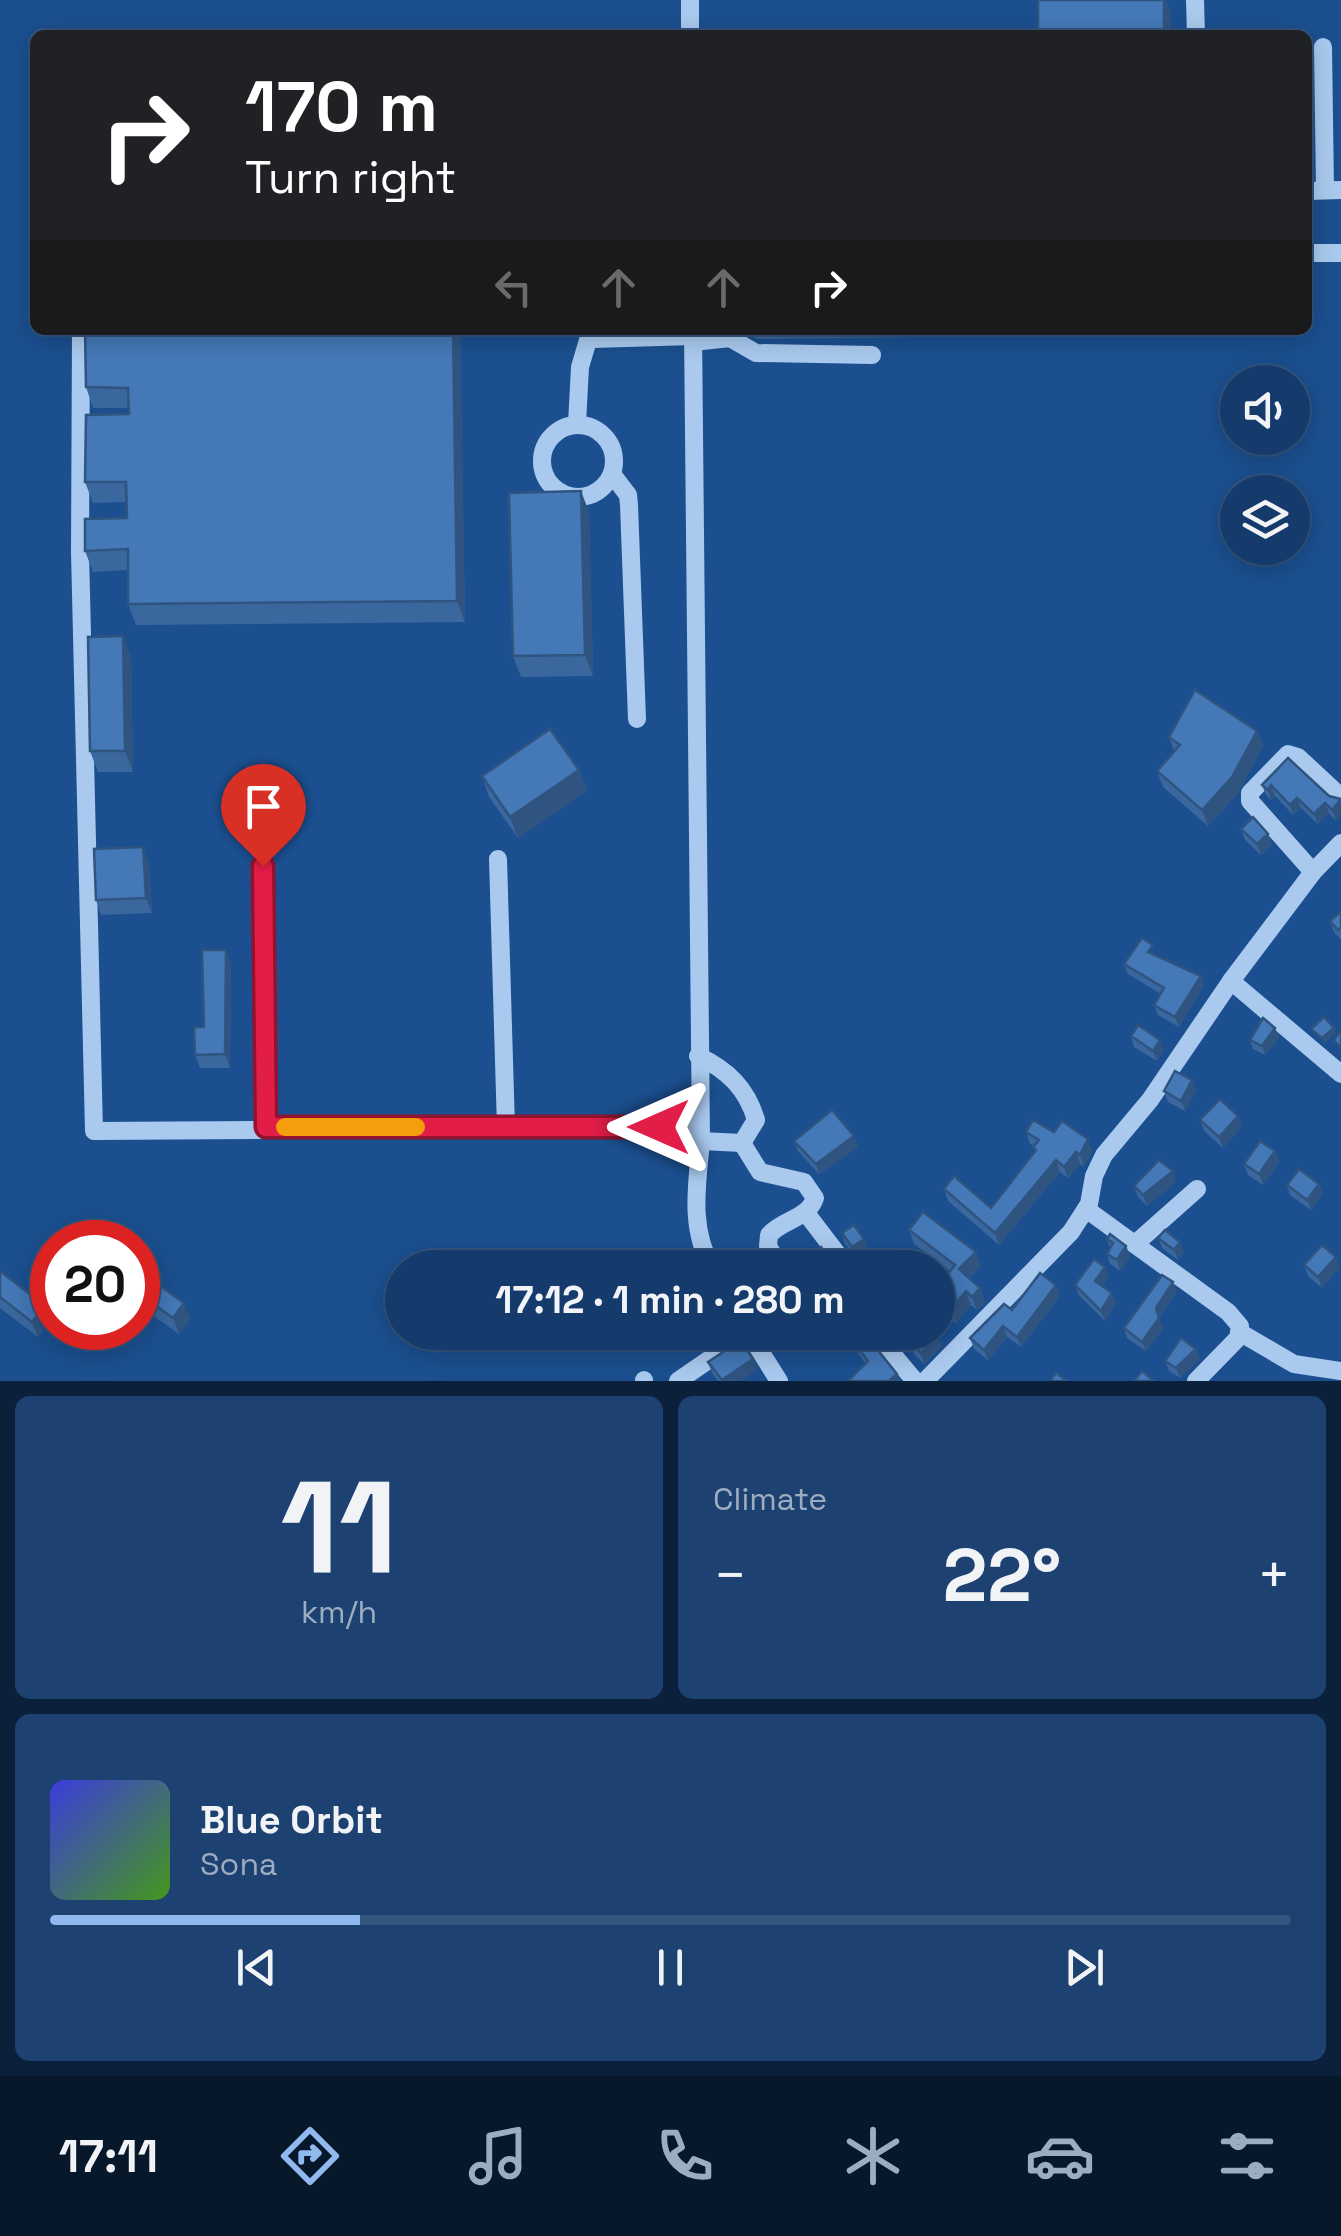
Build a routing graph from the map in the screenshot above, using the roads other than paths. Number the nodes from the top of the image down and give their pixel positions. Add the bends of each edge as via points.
1 (690, 0) edge
2 (1196, 0) edge
3 (690, 30) edge
4 (1196, 30) edge
5 (1323, 47) dead end
6 (1325, 190) edge
7 (1312, 253) edge
8 (1341, 253) edge
9 (81, 335) edge
10 (592, 335) edge
11 (731, 335) edge
12 (693, 336) edge
13 (872, 354) dead end
14 (578, 424) junction
15 (612, 474) junction
16 (636, 719) dead end
17 (1341, 797) edge
18 (1341, 844) edge
19 (498, 860) dead end
20 (263, 866) dead end
21 (1313, 872) junction
22 (1230, 981) junction
23 (698, 1056) junction
24 (1341, 1074) edge
25 (266, 1127) junction
26 (506, 1128) junction
27 (699, 1134) junction
28 (742, 1143) junction
29 (1197, 1189) dead end
30 (1086, 1209) junction
31 (806, 1212) junction
32 (1135, 1244) junction
33 (705, 1250) edge
34 (770, 1250) edge
35 (834, 1250) edge
36 (1241, 1333) junction
37 (723, 1350) edge
38 (759, 1350) edge
39 (889, 1350) edge
40 (1341, 1371) edge
41 (678, 1381) edge
42 (778, 1381) edge
43 (915, 1381) edge
44 (925, 1381) edge
45 (1196, 1381) edge

1 - 3 street
2 - 4 street
5 - 6 street
7 - 8 street
9 - 25 street via 92,1126 100,1132
10 - 12 street
10 - 14 street via 580,367
11 - 13 street via 756,353
12 - 23 street
14 - 15 street via 608,440
14 - 15 street via 548,440 541,456 544,474 569,496 587,496
15 - 16 street via 630,505
17 - 21 street via 1288,754 1250,793 1250,802
18 - 21 street
19 - 26 street
20 - 25 street
21 - 22 street
22 - 24 street
22 - 30 street via 1175,1066 1104,1155
23 - 27 street
23 - 28 street via 747,1094 756,1120
25 - 26 street
26 - 27 street
27 - 28 street
27 - 33 street via 694,1212
28 - 31 street via 760,1172 792,1177 812,1190 814,1205
29 - 32 street
30 - 32 street
30 - 44 street via 1030,1277
31 - 34 street via 768,1234
31 - 35 street
32 - 36 street via 1228,1312
36 - 40 street via 1303,1368
36 - 45 street
37 - 41 street
38 - 42 street
39 - 43 street

